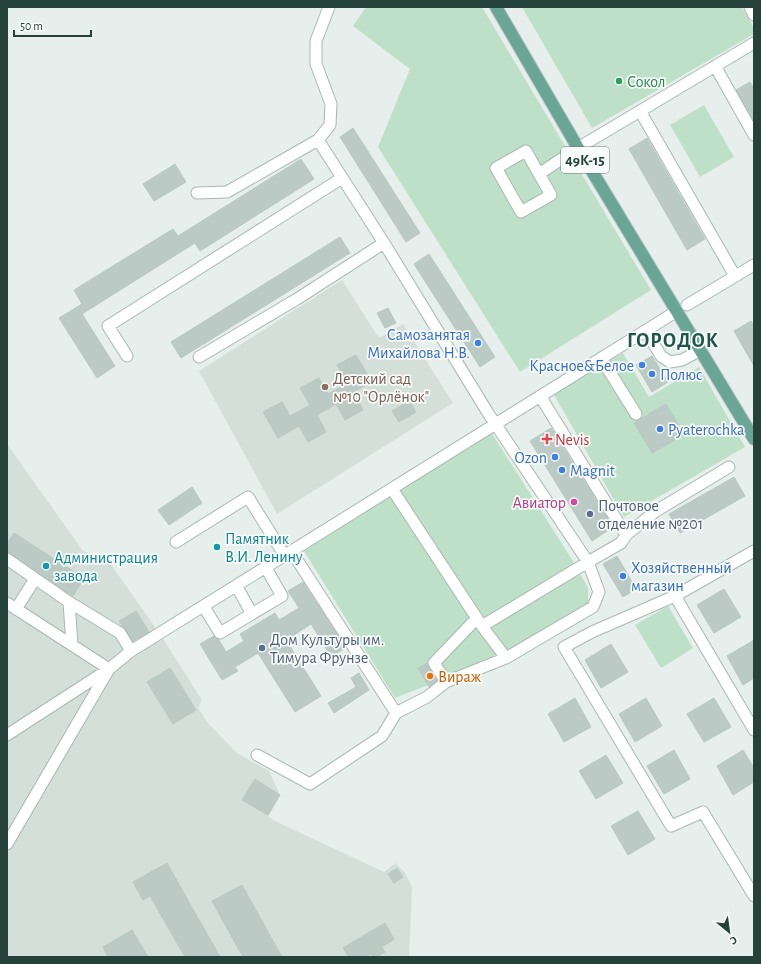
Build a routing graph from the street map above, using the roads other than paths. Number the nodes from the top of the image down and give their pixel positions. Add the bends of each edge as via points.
1 (329, 7) edge
2 (496, 7) edge
3 (750, 7) edge
4 (754, 15) edge
5 (754, 43) edge
6 (715, 66) junction
7 (640, 111) junction
8 (754, 134) edge
9 (318, 140) junction
10 (578, 148) junction
11 (539, 174) junction
12 (342, 178) junction
13 (197, 193) dead end
14 (384, 243) junction
15 (754, 265) edge
16 (735, 276) junction
17 (682, 308) junction
18 (646, 330) junction
19 (701, 350) junction
20 (127, 356) dead end
21 (199, 357) dead end
22 (601, 358) junction
23 (540, 396) junction
24 (636, 414) dead end
25 (496, 424) junction
26 (754, 439) edge
27 (729, 467) dead end
28 (392, 489) junction
29 (626, 535) junction
30 (176, 542) dead end
31 (754, 551) edge
32 (288, 554) junction
33 (7, 558) edge
34 (588, 562) junction
35 (266, 568) junction
36 (35, 579) junction
37 (236, 587) junction
38 (675, 596) junction
39 (70, 602) junction
40 (11, 606) edge
41 (204, 607) junction
42 (252, 614) junction
43 (480, 622) junction
44 (72, 645) junction
45 (131, 651) junction
46 (506, 658) junction
47 (109, 669) junction
48 (446, 682) junction
49 (396, 713) junction
50 (754, 730) edge
51 (7, 734) edge
52 (257, 755) dead end
53 (7, 844) edge
54 (754, 896) edge

1 - 9 street via 316,41 316,64 331,104 330,125
2 - 10 main road, 49К-15
3 - 4 street
5 - 6 street
6 - 7 street
6 - 8 street
7 - 10 street
7 - 16 street
9 - 12 street
9 - 13 street via 227,192
10 - 11 street
10 - 17 main road, 49К-15
11 - 11 street via 551,195 521,212 496,168 526,151
12 - 14 street
12 - 20 street via 108,326
14 - 21 street via 297,299
14 - 25 street
15 - 16 street
16 - 17 street
17 - 18 street
17 - 19 main road, 49К-15
18 - 19 street via 661,356 670,362 682,360
18 - 22 street
19 - 26 main road, 49К-15
22 - 23 street
22 - 24 street
23 - 25 street
23 - 29 street
25 - 28 street
25 - 34 street
27 - 29 street via 656,511
28 - 32 street
28 - 43 street
29 - 34 street via 621,543
30 - 32 street via 248,497
31 - 38 street
32 - 35 street
32 - 49 street
33 - 36 street
34 - 43 street
34 - 46 street via 598,592 592,607
35 - 37 street
35 - 42 street via 282,596
36 - 39 street
36 - 40 street
37 - 41 street
37 - 42 street
38 - 50 street
38 - 54 street via 564,647 671,826 703,812
39 - 44 street
39 - 45 street via 120,633
40 - 44 street
41 - 42 street via 220,633
41 - 45 street
43 - 46 street
43 - 48 street via 434,663
44 - 47 street
45 - 47 street
46 - 48 street
47 - 51 street
47 - 53 street
48 - 49 street via 427,698
49 - 52 street via 382,736 310,784

